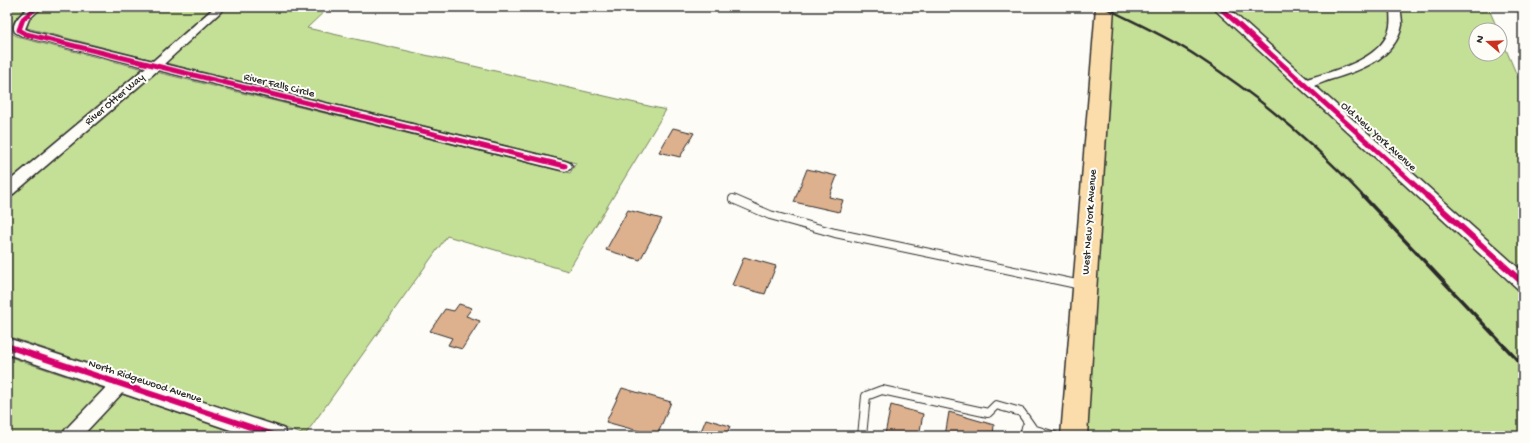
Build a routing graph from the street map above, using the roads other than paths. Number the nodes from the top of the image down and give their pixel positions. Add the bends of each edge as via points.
1 (37, 7) edge
2 (221, 7) edge
3 (1105, 7) edge
4 (1219, 7) edge
5 (1395, 7) edge
6 (155, 66) junction
7 (1304, 84) junction
8 (565, 166) dead end
9 (7, 191) edge
10 (733, 199) dead end
11 (1520, 277) edge
12 (1085, 286) junction
13 (7, 346) edge
14 (120, 384) junction
15 (1033, 429) junction
16 (71, 436) edge
17 (277, 436) edge
18 (862, 436) edge
19 (1024, 436) edge
20 (1055, 436) edge
21 (1074, 436) edge

1 - 6 street, River Falls Circle via 23,18 19,30 26,34
2 - 6 street, River Otter Way
3 - 12 main road, West New York Avenue
4 - 7 street, Old New York Avenue
5 - 7 street via 1397,18 1394,37 1381,52 1366,64
6 - 8 street, River Falls Circle
6 - 9 street, River Otter Way
7 - 11 street, Old New York Avenue
10 - 12 lane via 770,215 835,233
12 - 21 main road, West New York Avenue
13 - 14 street, North Ridgewood Avenue
14 - 16 street
14 - 17 street, North Ridgewood Avenue
15 - 18 lane via 1021,412 996,406 988,413 882,390 866,396
15 - 19 lane via 1026,427
15 - 20 lane

